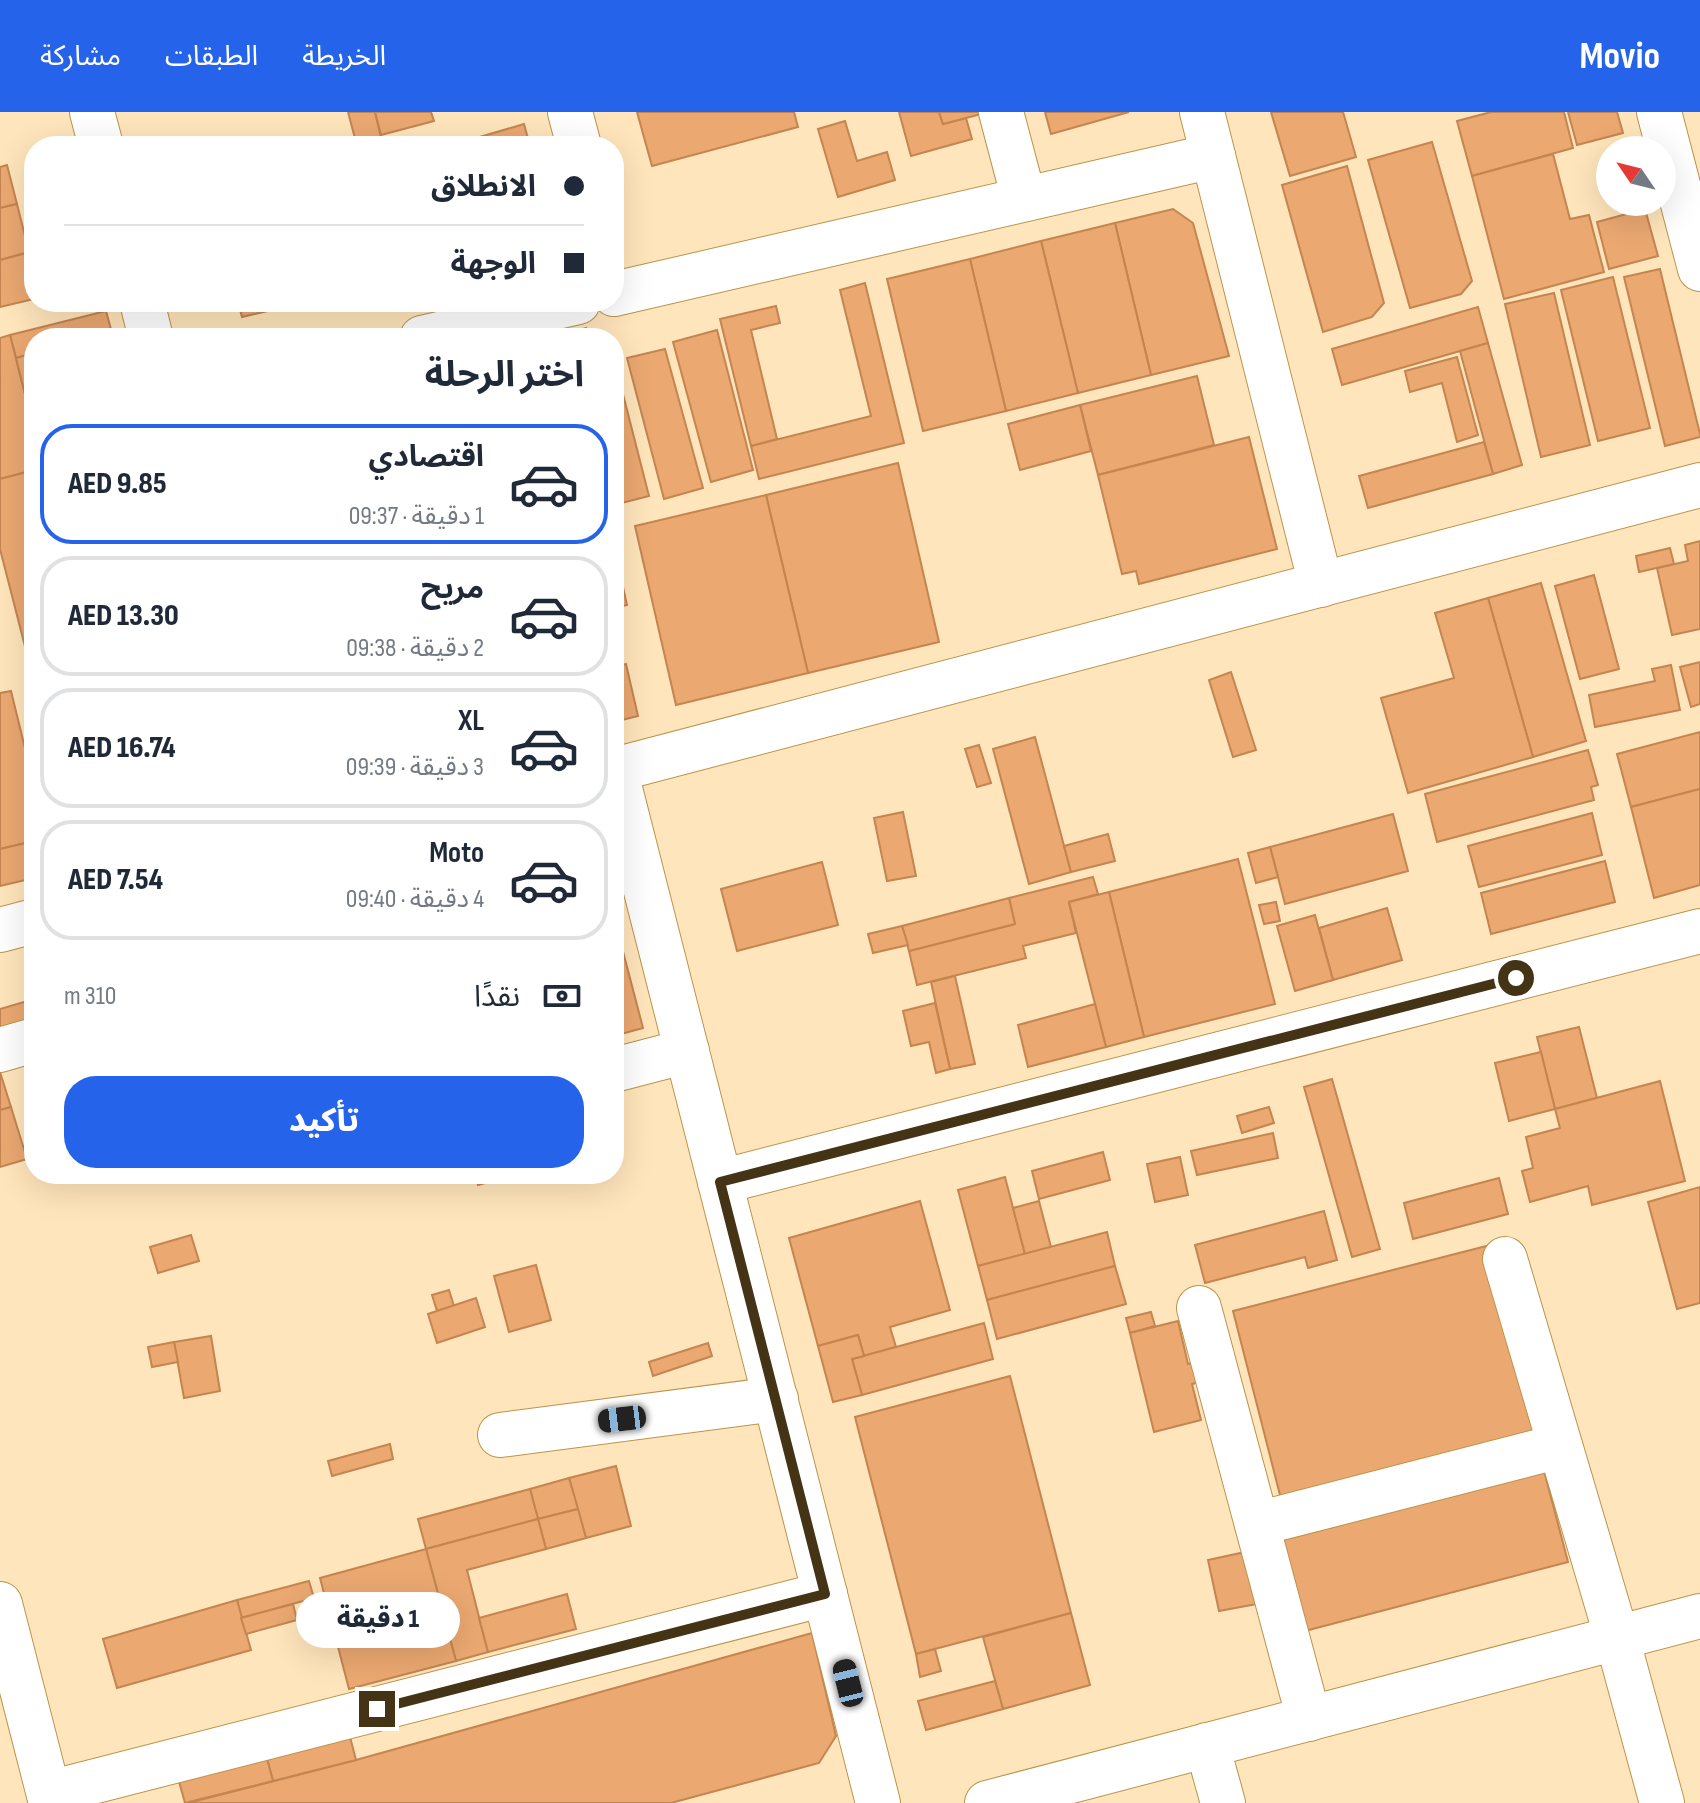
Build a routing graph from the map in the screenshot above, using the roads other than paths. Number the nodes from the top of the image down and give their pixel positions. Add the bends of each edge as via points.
1 (92, 112) edge
2 (570, 112) edge
3 (1001, 112) edge
4 (1202, 112) edge
5 (1659, 112) edge
6 (98, 136) edge
7 (576, 136) edge
8 (1213, 156) junction
9 (1024, 199) junction
10 (1700, 269) edge
11 (624, 287) edge
12 (524, 312) edge
13 (461, 328) edge
14 (1700, 485) edge
15 (1321, 585) junction
16 (624, 768) edge
17 (624, 805) edge
18 (24, 924) edge
19 (0, 930) edge
20 (1700, 931) edge
21 (24, 1043) edge
22 (0, 1050) edge
23 (687, 1051) junction
24 (624, 1067) edge
25 (720, 1182) junction
26 (1505, 1259) dead end
27 (1199, 1308) dead end
28 (776, 1399) junction
29 (500, 1435) dead end
30 (1560, 1446) junction
31 (1257, 1524) junction
32 (825, 1594) junction
33 (0, 1604) edge
34 (1700, 1616) edge
35 (1617, 1638) junction
36 (1309, 1719) junction
37 (1207, 1745) junction
38 (50, 1798) edge
39 (878, 1803) edge
40 (987, 1803) edge
41 (1223, 1803) edge
42 (1662, 1803) edge

1 - 6 street
2 - 7 street
3 - 9 street
4 - 8 street
5 - 10 street
8 - 9 street
8 - 15 street
9 - 11 street
12 - 13 street
14 - 15 street
15 - 16 street
17 - 23 street
18 - 19 street
20 - 25 street
21 - 22 street
23 - 24 street
23 - 25 street
25 - 28 street
26 - 30 street
27 - 31 street
28 - 29 street
28 - 32 street
30 - 31 street
30 - 35 street
31 - 36 street
32 - 38 street
32 - 39 street
33 - 38 street
34 - 35 street
35 - 36 street
35 - 42 street
36 - 37 street
37 - 40 street
37 - 41 street

